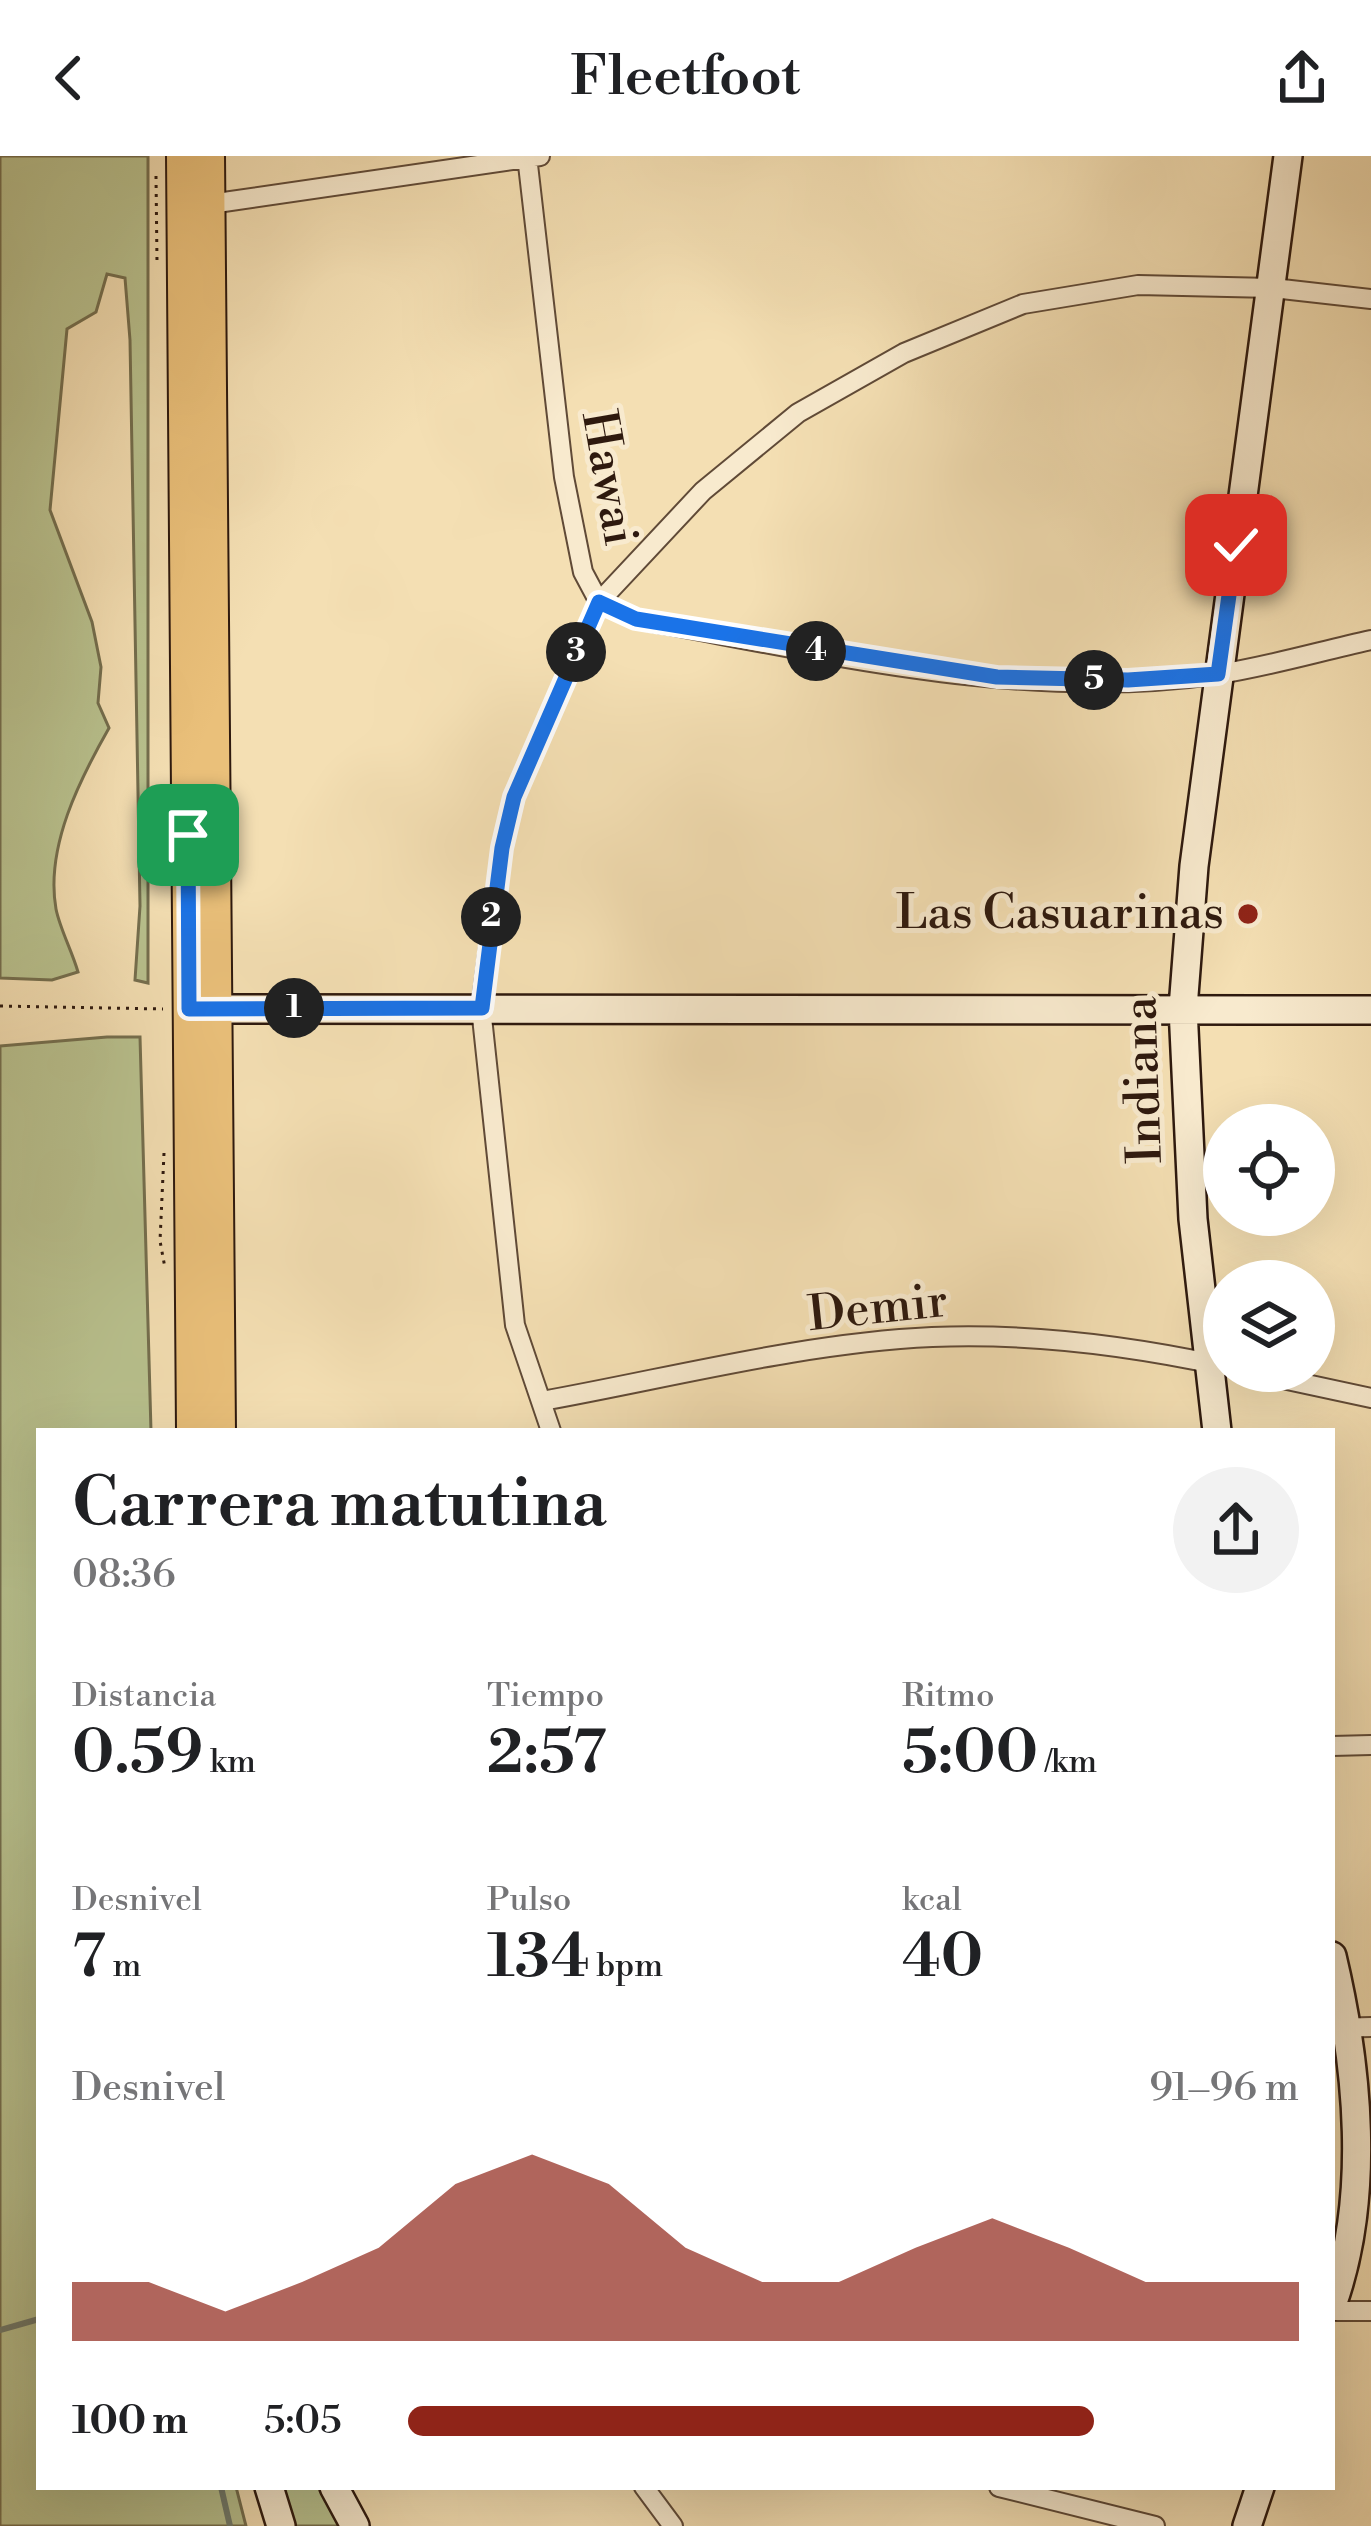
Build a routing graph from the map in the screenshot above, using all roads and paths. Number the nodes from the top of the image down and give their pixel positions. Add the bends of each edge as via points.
1 (182, 156) edge
2 (209, 156) edge
3 (1288, 156) edge
4 (531, 158) edge
5 (210, 204) junction
6 (1273, 288) junction
7 (1371, 299) edge
8 (599, 602) junction
9 (1371, 640) edge
10 (1218, 674) junction
11 (0, 1006) edge
12 (482, 1008) junction
13 (1183, 1008) junction
14 (202, 1009) junction
15 (1371, 1010) edge
16 (1206, 1260) edge
17 (1203, 1362) edge
18 (1335, 1390) edge
19 (1216, 1392) edge
20 (1371, 1398) edge
21 (542, 1401) junction
22 (192, 1428) edge
23 (220, 1428) edge
24 (550, 1428) edge
25 (1217, 1428) edge
26 (1371, 1745) edge
27 (1335, 1746) edge
28 (1335, 1967) edge
29 (1351, 2028) edge
30 (1335, 2298) edge
31 (1335, 2308) edge
32 (1371, 2311) edge
33 (270, 2490) edge
34 (336, 2490) edge
35 (646, 2490) edge
36 (1011, 2490) edge
37 (1259, 2490) edge
38 (281, 2526) edge
39 (355, 2526) edge
40 (673, 2526) edge
41 (1155, 2526) edge
42 (1247, 2526) edge

1 - 14 main road
2 - 5 main road
3 - 6 street, Indiana
4 - 5 street
4 - 8 street, Hawai via 563,477 583,572
5 - 14 main road
6 - 7 street
6 - 8 street via 1138,285 1023,304 904,353 782,426 703,491
6 - 10 street, Indiana
8 - 10 street via 636,619 997,677
8 - 12 street, Hawai via 514,797
9 - 10 street
10 - 13 street, Indiana
11 - 14 path
12 - 13 street
12 - 14 street
12 - 21 street, Hawai via 515,1325
13 - 15 street
13 - 16 street, Indiana
14 - 22 main road
14 - 23 main road
17 - 21 street, Demir via 1033,1340 933,1337
18 - 20 street
19 - 25 street, Indiana
21 - 24 street, Hawai
26 - 27 street
28 - 29 street
29 - 30 street via 1355,2203
31 - 32 street
33 - 38 street
34 - 39 street
35 - 40 street
36 - 41 street
37 - 42 street

